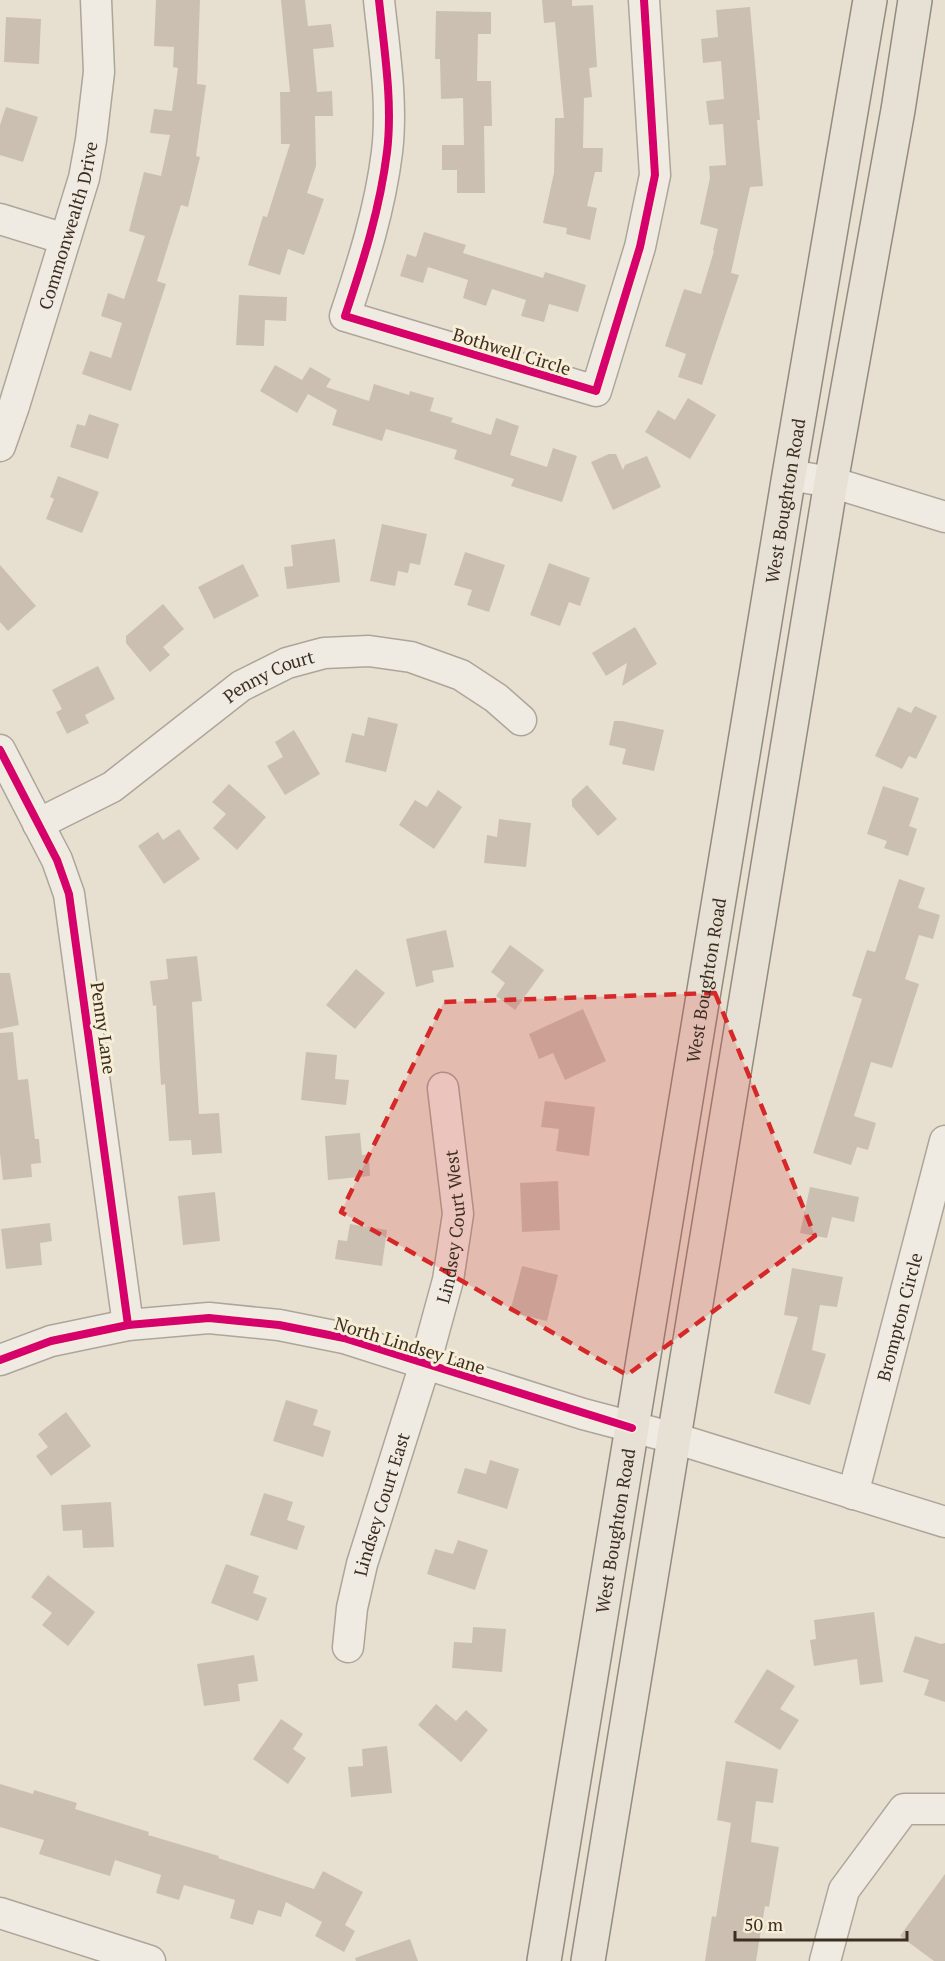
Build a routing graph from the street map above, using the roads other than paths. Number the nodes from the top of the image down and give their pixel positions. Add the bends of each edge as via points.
1 (96, 0) edge
2 (380, 0) edge
3 (644, 0) edge
4 (870, 0) edge
5 (915, 0) edge
6 (0, 219) edge
7 (65, 239) junction
8 (0, 446) edge
9 (789, 475) junction
10 (831, 482) junction
11 (945, 517) edge
12 (521, 720) dead end
13 (0, 750) edge
14 (38, 824) junction
15 (443, 1088) dead end
16 (945, 1141) edge
17 (128, 1325) junction
18 (0, 1360) edge
19 (425, 1364) junction
20 (632, 1428) junction
21 (674, 1438) junction
22 (853, 1494) junction
23 (945, 1522) edge
24 (348, 1647) dead end
25 (945, 1809) edge
26 (0, 1913) edge
27 (150, 1961) edge
28 (544, 1961) edge
29 (588, 1961) edge
30 (825, 1961) edge

1 - 7 street, Commonwealth Drive via 99,72 91,140
2 - 3 street, Bothwell Circle via 388,101 387,150 372,234 345,316 596,391 640,248 655,174
4 - 9 main road, West Boughton Road
5 - 10 main road
6 - 7 street
7 - 8 street, Commonwealth Drive
9 - 10 street
9 - 20 main road, West Boughton Road
10 - 11 street
10 - 21 main road
12 - 14 street, Penny Court via 461,675 411,657 369,651 324,653 287,663 241,686 112,787
13 - 14 street, Penny Lane
14 - 17 street, Penny Lane via 64,877 74,919
15 - 19 street, Lindsey Court West via 458,1214 448,1280
16 - 22 street, Brompton Circle
17 - 18 street, North Lindsey Lane via 51,1341
17 - 19 street, North Lindsey Lane via 209,1318 279,1325 344,1338
19 - 20 street, North Lindsey Lane
19 - 24 street, Lindsey Court East via 362,1563
20 - 21 street, North Lindsey Lane
20 - 28 main road, West Boughton Road
21 - 22 street
21 - 29 main road
22 - 23 street
25 - 30 street via 904,1809 844,1890
26 - 27 street

